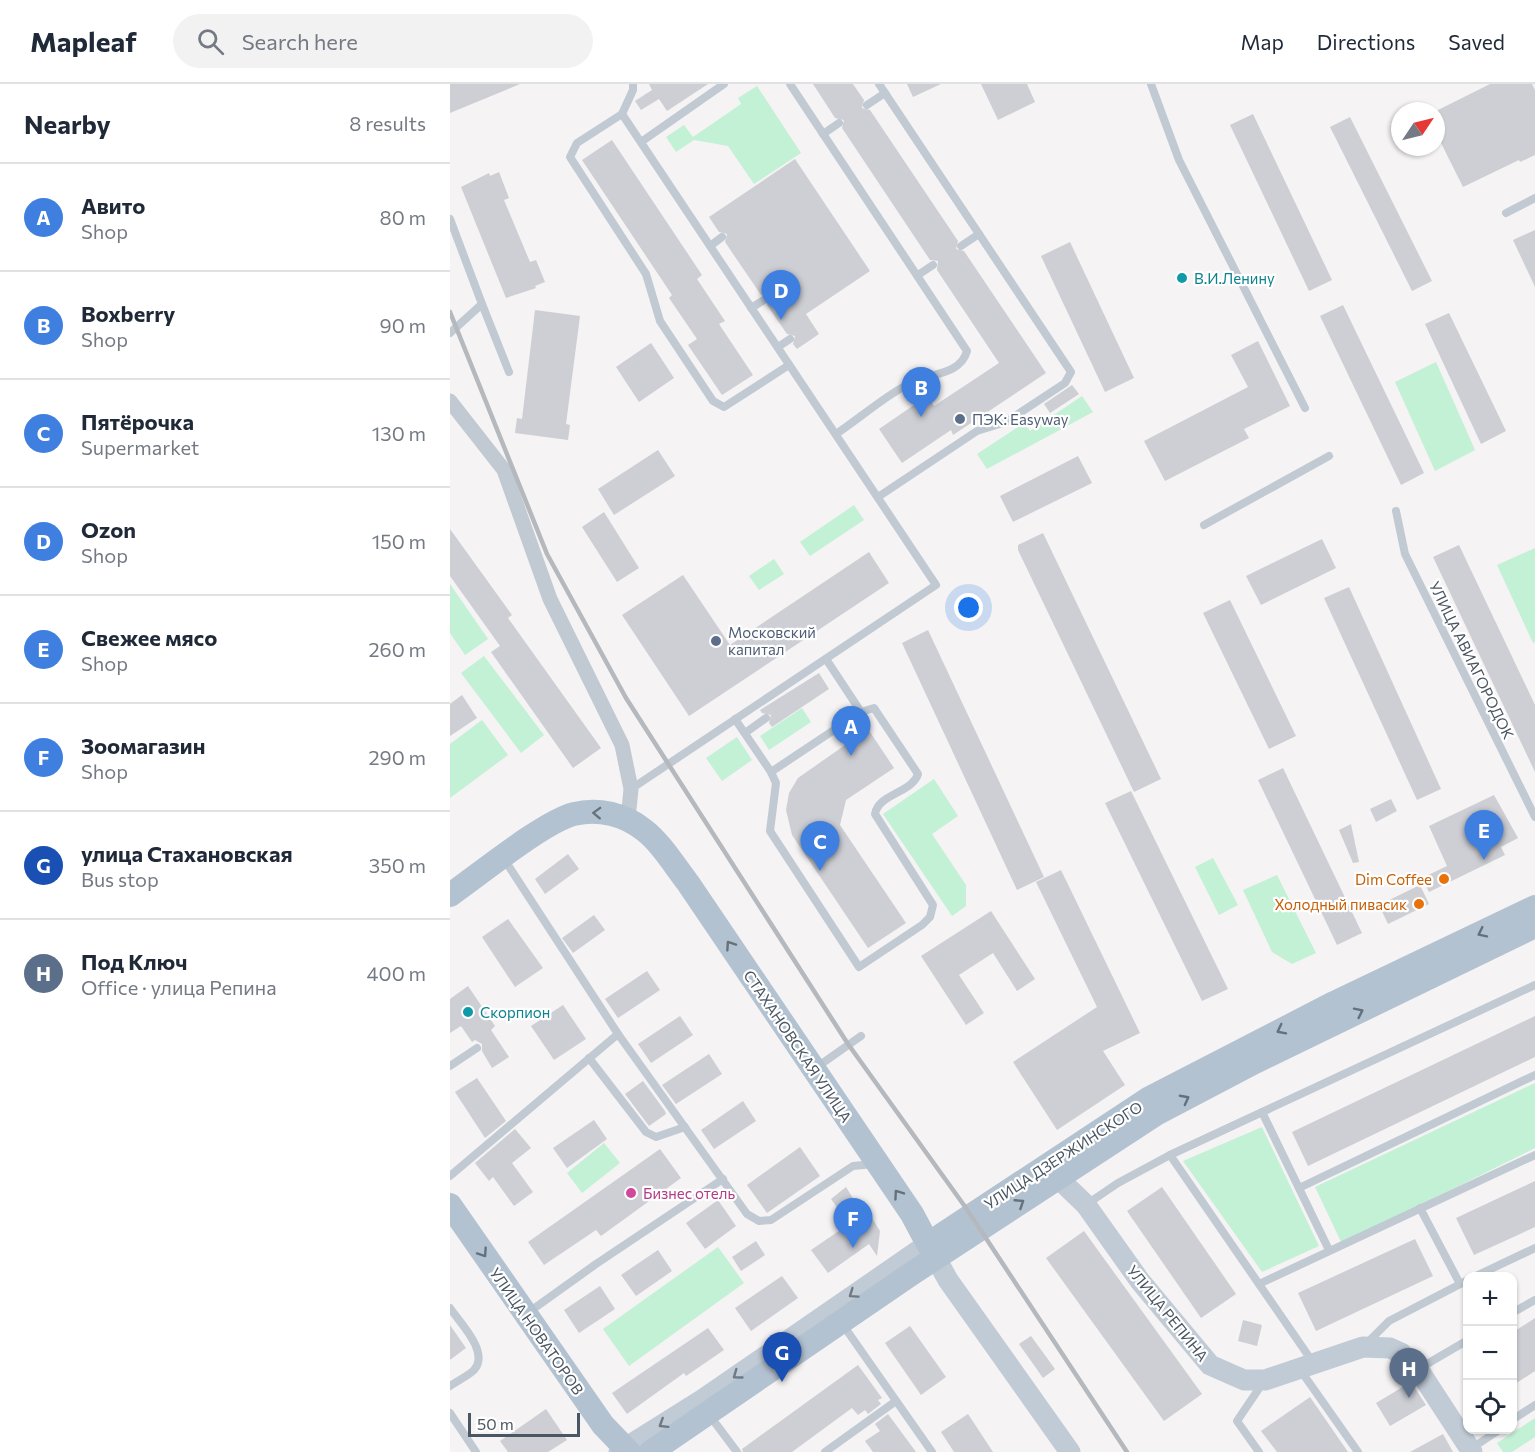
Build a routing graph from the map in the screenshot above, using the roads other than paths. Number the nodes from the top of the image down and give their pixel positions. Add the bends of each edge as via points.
1 (633, 84) edge
2 (724, 84) edge
3 (790, 84) edge
4 (879, 84) edge
5 (1151, 84) edge
6 (885, 93) junction
7 (867, 105) dead end
8 (622, 114) junction
9 (839, 123) dead end
10 (823, 134) junction
11 (640, 142) junction
12 (1535, 198) edge
13 (1506, 213) dead end
14 (450, 219) edge
15 (979, 234) junction
16 (722, 237) dead end
17 (710, 246) junction
18 (961, 246) dead end
19 (933, 265) dead end
20 (918, 275) junction
21 (764, 300) dead end
22 (482, 304) junction
23 (751, 308) junction
24 (450, 333) edge
25 (790, 339) dead end
26 (778, 347) junction
27 (789, 365) junction
28 (509, 372) dead end
29 (450, 401) edge
30 (1305, 408) dead end
31 (836, 434) junction
32 (1329, 456) dead end
33 (878, 497) junction
34 (1396, 511) dead end
35 (1204, 525) dead end
36 (826, 659) junction
37 (861, 712) junction
38 (766, 718) dead end
39 (735, 719) junction
40 (745, 733) junction
41 (771, 772) junction
42 (631, 789) junction
43 (1535, 817) edge
44 (628, 819) junction
45 (503, 857) junction
46 (450, 895) edge
47 (1535, 907) edge
48 (1535, 926) edge
49 (1534, 988) edge
50 (618, 1034) junction
51 (861, 1036) dead end
52 (477, 1048) dead end
53 (589, 1058) junction
54 (450, 1066) edge
55 (813, 1069) junction
56 (1535, 1075) edge
57 (1263, 1112) junction
58 (685, 1127) junction
59 (1170, 1155) junction
60 (1535, 1155) edge
61 (878, 1164) junction
62 (450, 1176) edge
63 (1058, 1178) junction
64 (723, 1179) junction
65 (1299, 1188) junction
66 (450, 1205) edge
67 (1086, 1205) junction
68 (1420, 1208) junction
69 (1535, 1248) edge
70 (1329, 1250) junction
71 (932, 1251) junction
72 (1484, 1272) edge
73 (1463, 1280) edge
74 (1463, 1283) edge
75 (1259, 1284) junction
76 (1535, 1300) edge
77 (450, 1308) edge
78 (1517, 1310) edge
79 (525, 1315) junction
80 (840, 1322) junction
81 (1463, 1342) edge
82 (1363, 1347) junction
83 (1305, 1365) junction
84 (1418, 1370) junction
85 (1265, 1380) junction
86 (450, 1386) edge
87 (896, 1401) junction
88 (1535, 1405) edge
89 (450, 1413) edge
90 (709, 1414) junction
91 (1517, 1417) edge
92 (1493, 1434) edge
93 (1471, 1450) edge
94 (624, 1451) edge
95 (476, 1452) edge
96 (651, 1452) edge
97 (737, 1452) edge
98 (825, 1452) edge
99 (932, 1452) edge
100 (1070, 1452) edge
101 (1259, 1452) edge
102 (1358, 1452) edge

1 - 8 lane
2 - 11 lane
3 - 10 lane
4 - 6 lane
5 - 30 lane via 1179,160
6 - 7 lane
6 - 15 lane
8 - 11 lane
8 - 27 lane via 577,144 570,157 646,274 655,311 713,401 723,407
9 - 10 lane
10 - 20 lane
11 - 17 lane
12 - 13 lane
14 - 22 lane
15 - 18 lane
15 - 33 lane via 1071,372 1068,379 1005,422 976,430
16 - 17 lane
17 - 23 lane
19 - 20 lane
20 - 31 lane via 964,345 966,357 938,376 913,382
21 - 23 lane
22 - 24 lane
22 - 28 lane
23 - 26 lane
25 - 26 lane
26 - 27 lane
27 - 31 lane
29 - 42 street via 504,470 550,599 622,745
31 - 33 lane
32 - 35 lane
33 - 36 lane via 936,585
34 - 43 lane, УЛИЦА АВИАГОРОДОК via 1405,554
36 - 37 lane
36 - 39 lane
37 - 41 lane
37 - 41 lane via 874,708 918,774 913,783 878,806 875,814 933,905 930,917 922,925 859,967 772,837 770,822 776,783
38 - 40 lane
39 - 40 lane
39 - 42 lane
40 - 41 lane
42 - 44 street
44 -> 45 main road, СТАХАНОВСКАЯ УЛИЦА via 597,812 574,814
55 -> 44 main road, СТАХАНОВСКАЯ УЛИЦА via 674,865 644,830
45 - 46 main road, СТАХАНОВСКАЯ УЛИЦА
45 - 50 lane
47 -> 71 main road, УЛИЦА ДЗЕРЖИНСКОГО via 1334,1003 1148,1099
63 -> 48 main road, УЛИЦА ДЗЕРЖИНСКОГО via 1156,1114
49 - 57 lane
50 - 53 lane
50 - 58 lane
51 - 55 lane
52 - 54 lane
53 - 58 lane via 646,1132 656,1137
53 - 62 lane
55 - 61 main road, СТАХАНОВСКАЯ УЛИЦА
56 - 65 lane
57 - 59 lane
57 - 65 lane
58 - 64 lane
59 - 67 lane
59 - 75 lane
60 - 68 lane
61 - 64 lane via 853,1166 771,1220 759,1221 747,1214
71 -> 61 main road, СТАХАНОВСКАЯ УЛИЦА
63 - 67 street, УЛИЦА РЕПИНА
71 -> 63 main road, УЛИЦА ДЗЕРЖИНСКОГО
64 - 79 lane
65 - 70 lane
66 -> 79 main road, УЛИЦА НОВАТОРОВ
67 - 85 street, УЛИЦА РЕПИНА via 1140,1281 1210,1365 1244,1380
68 - 70 lane
68 - 73 lane
69 - 72 lane
70 - 75 lane
71 - 80 main road, УЛИЦА ДЗЕРЖИНСКОГО
71 -> 94 street, УЛИЦА ДЗЕРЖИНСКОГО
71 - 100 street, СТАХАНОВСКАЯ УЛИЦА via 948,1280
74 - 82 lane via 1389,1322
75 - 83 lane
76 - 78 lane
77 - 86 lane via 478,1349 479,1359 474,1369
79 - 94 main road, УЛИЦА НОВАТОРОВ
80 - 87 lane
80 - 90 main road, УЛИЦА ДЗЕРЖИНСКОГО
81 - 84 lane
82 - 83 street, УЛИЦА РЕПИНА
82 - 84 street, УЛИЦА РЕПИНА via 1390,1348
83 - 85 street, УЛИЦА РЕПИНА
83 - 102 lane
84 - 93 street, УЛИЦА РЕПИНА
85 - 101 lane via 1237,1421
87 - 98 lane
87 - 99 lane
88 - 91 lane
89 - 95 lane
90 - 96 main road, УЛИЦА ДЗЕРЖИНСКОГО
90 - 97 lane
92 - 93 lane

